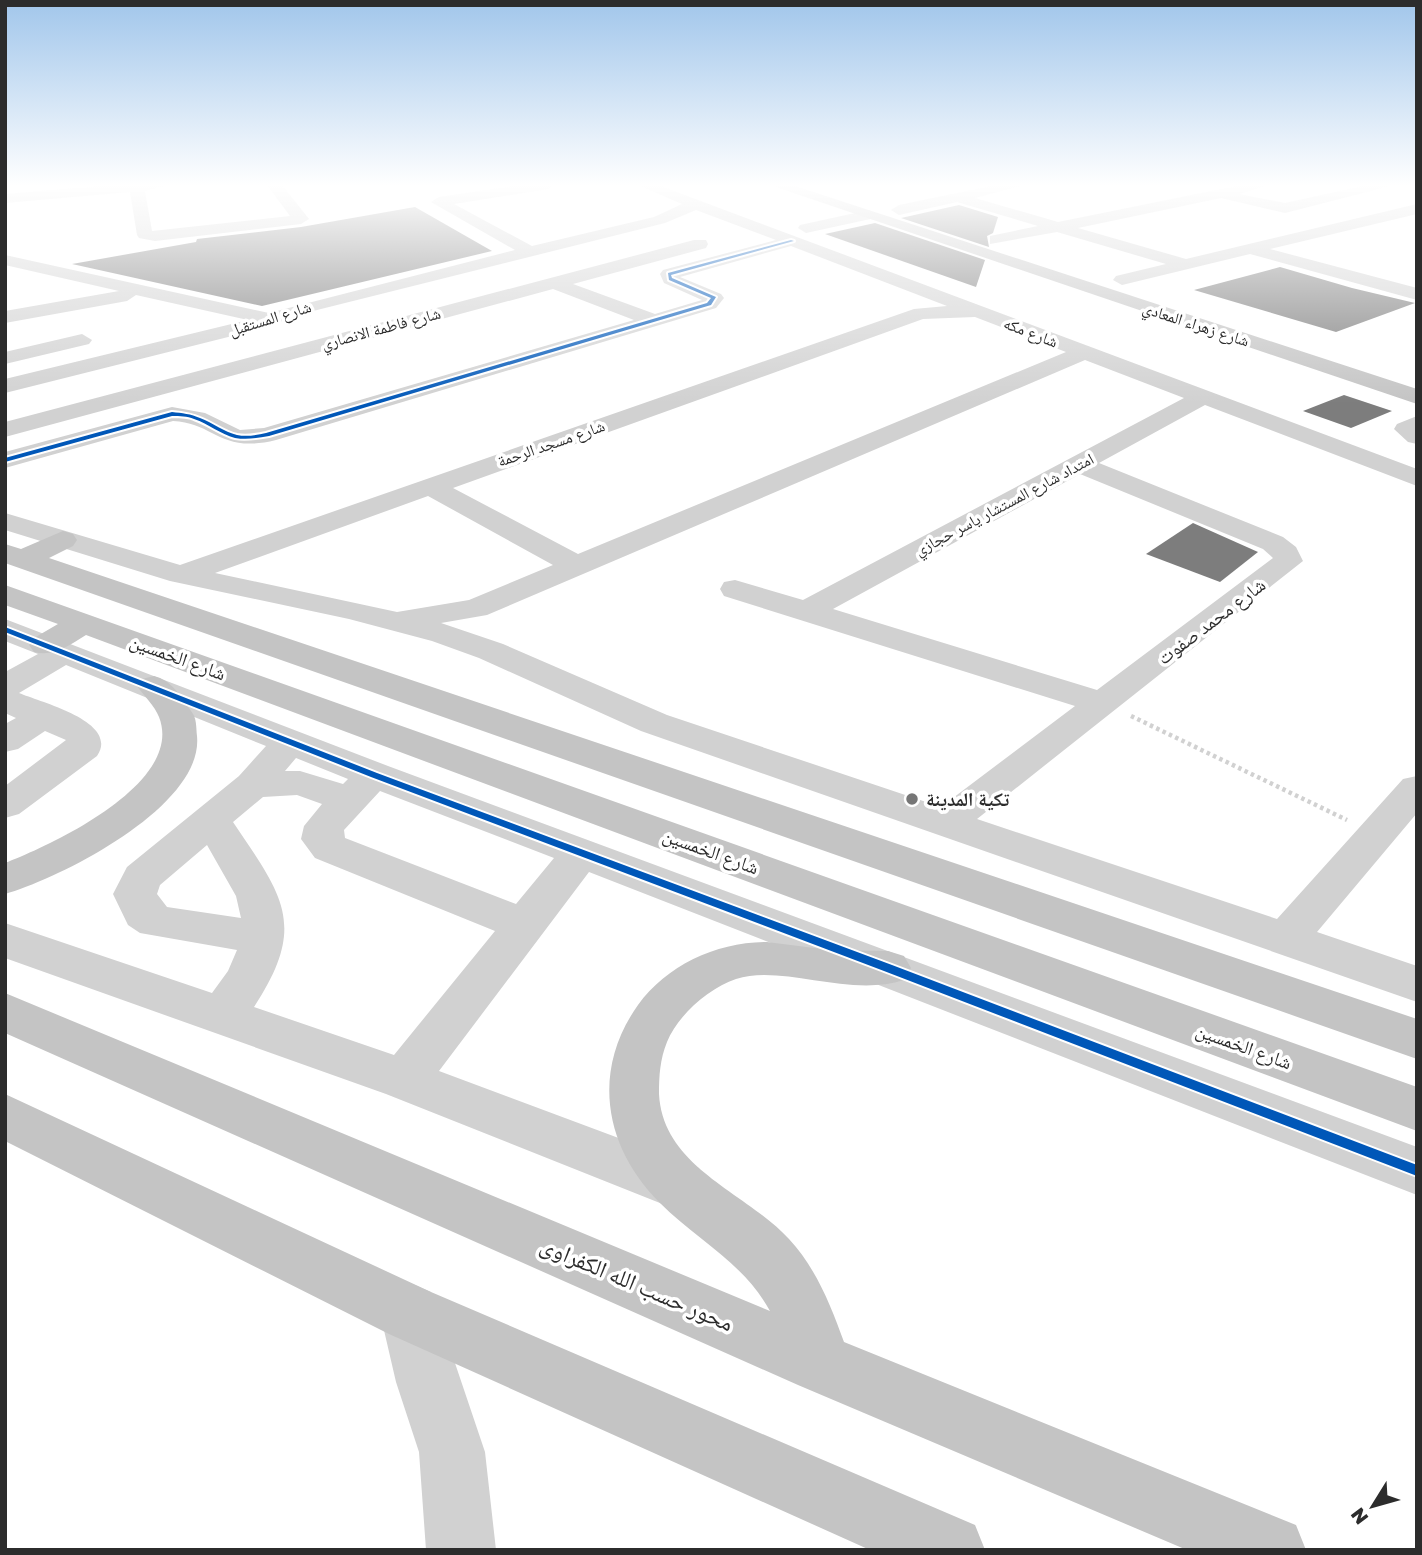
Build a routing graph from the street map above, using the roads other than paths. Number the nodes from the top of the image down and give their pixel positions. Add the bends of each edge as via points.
1 (507, 258) edge
2 (648, 258) edge
3 (700, 258) edge
4 (842, 258) edge
5 (997, 258) edge
6 (1051, 258) edge
7 (1164, 258) edge
8 (1213, 258) edge
9 (1255, 258) edge
10 (1282, 258) edge
11 (5, 260) edge
12 (1186, 264) junction
13 (1207, 270) junction
14 (1122, 280) junction
15 (554, 283) junction
16 (1150, 289) joint
17 (148, 292) junction
18 (1417, 294) edge
19 (345, 297) junction
20 (928, 304) junction
21 (221, 308) junction
22 (5, 317) edge
23 (180, 317) dead end
24 (645, 317) junction
25 (271, 319) junction
26 (403, 323) junction
27 (100, 336) dead end
28 (1085, 352) junction
29 (5, 358) edge
30 (5, 386) edge
31 (1417, 397) edge
32 (1201, 398) junction
33 (1417, 423) edge
34 (5, 430) edge
35 (1417, 437) edge
36 (5, 460) edge
37 (1079, 464) junction
38 (1417, 478) edge
39 (429, 486) junction
40 (5, 522) edge
41 (63, 540) junction
42 (578, 566) junction
43 (11, 569) edge
44 (181, 575) junction
45 (735, 589) dead end
46 (476, 608) junction
47 (808, 610) junction
48 (396, 620) junction
49 (5, 629) edge
50 (65, 640) junction
51 (491, 651) junction
52 (154, 686) junction
53 (5, 687) edge
54 (5, 700) edge
55 (1103, 703) junction
56 (44, 715) junction
57 (291, 740) junction
58 (5, 741) edge
59 (253, 785) junction
60 (361, 787) junction
61 (1417, 788) edge
62 (734, 804) junction
63 (5, 805) edge
64 (212, 821) junction
65 (947, 822) junction
66 (700, 848) junction
67 (581, 853) junction
68 (5, 878) edge
69 (524, 925) junction
70 (264, 937) junction
71 (1285, 939) junction
72 (5, 940) edge
73 (888, 968) junction
74 (1417, 984) edge
75 (5, 1012) edge
76 (224, 1014) junction
77 (1417, 1040) edge
78 (404, 1079) junction
79 (1417, 1109) edge
80 (5, 1116) edge
81 (1417, 1171) edge
82 (680, 1186) junction
83 (410, 1313) junction
84 (820, 1363) junction
85 (461, 1550) edge
86 (950, 1550) edge
87 (1271, 1550) edge

1 - 19 street, شارع المستقبل
2 - 15 street, شارع فاطمة الانصاري
3 - 24 street via 669,274 670,279 715,301
4 - 20 street, شارع مكه
5 - 31 main road, شارع زهراء المعادي
6 - 14 main road, شارع زهراء المعادي
7 - 12 street
8 - 12 street
9 - 13 street
10 - 18 street
11 - 17 street
12 - 13 street
12 - 14 street
13 - 16 street
14 - 16 main road, شارع زهراء المعادي
15 - 24 street
15 - 26 street, شارع فاطمة الانصاري
17 - 21 street
17 - 22 street
19 - 25 street, شارع المستقبل
19 - 26 street
20 - 28 street, شارع مكه via 978,311
20 - 39 street, شارع مسجد الرحمة
21 - 23 street
21 - 25 street
24 - 36 street via 253,439 230,438 190,415 172,414
25 - 30 street, شارع المستقبل
26 - 34 street, شارع فاطمة الانصاري
27 - 29 street
28 - 32 street, شارع مكه
28 - 42 street
32 - 37 street, امتداد شارع المستشار ياسر حجازي
32 - 38 street, شارع مكه
33 - 35 street via 1406,429
37 - 47 street, امتداد شارع المستشار ياسر حجازي
37 - 55 street, شارع محمد صفوت via 1273,543 1288,558
39 - 42 street
39 - 44 street, شارع مسجد الرحمة
40 - 41 street
41 - 43 main road
41 - 44 street
42 - 46 street
43 - 50 main road, شارع الخمسين
43 - 62 main road
44 - 48 street
45 - 47 street
46 - 48 street
46 - 51 street via 477,633
47 - 55 street
48 - 51 street
49 - 50 street
50 - 52 street
50 - 53 street
50 - 66 main road, شارع الخمسين
51 - 65 street via 654,723
52 - 57 street
52 - 68 main road via 176,709 180,723 178,748 166,774 109,829 53,860
54 - 56 street
55 - 65 street, شارع محمد صفوت
56 - 58 street
56 - 63 street via 81,733 84,748
57 - 59 street
57 - 60 street
59 - 60 street
59 - 64 street
60 - 67 street
60 - 69 street via 321,833 330,848
61 - 71 street
62 - 66 main road
62 - 77 main road
64 - 70 street via 254,887 263,908
64 - 70 street via 142,877 135,894 138,906 156,922
65 - 71 street
66 - 79 main road, شارع الخمسين
67 - 69 street
67 - 73 street
69 - 78 street
70 - 76 street via 251,977
71 - 74 street
72 - 76 street
73 - 81 street
73 - 82 main road via 743,960 691,982 670,999 640,1042 632,1090 645,1140
75 - 84 main road, محور حسب الله الكفراوى
76 - 78 street
78 - 82 street
80 - 83 main road
82 - 84 main road via 728,1221 771,1262 809,1326
83 - 85 street via 452,1452
83 - 86 main road
84 - 87 main road, محور حسب الله الكفراوى

